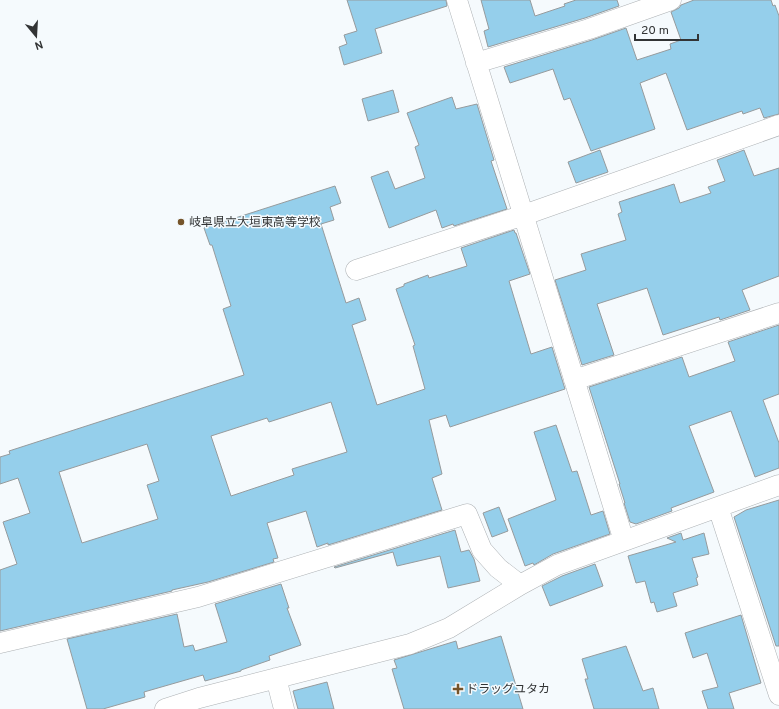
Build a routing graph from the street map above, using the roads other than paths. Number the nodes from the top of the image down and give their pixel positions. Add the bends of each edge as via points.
1 (457, 0) edge
2 (671, 0) edge
3 (476, 62) junction
4 (779, 126) edge
5 (524, 215) junction
6 (356, 270) dead end
7 (779, 312) edge
8 (574, 380) junction
9 (779, 485) edge
10 (718, 507) junction
11 (624, 541) junction
12 (520, 585) junction
13 (0, 643) edge
14 (276, 678) junction
15 (779, 695) edge
16 (165, 709) edge
17 (284, 709) edge

1 - 3 street
2 - 3 street via 589,29
3 - 5 street
4 - 5 street
5 - 6 street
5 - 8 street
7 - 8 street
8 - 11 street
9 - 10 street
10 - 11 street
10 - 15 street
11 - 12 street via 557,565
12 - 13 street via 498,568 482,550 467,514 198,597
12 - 14 street via 449,628 410,644
14 - 16 street
14 - 17 street

